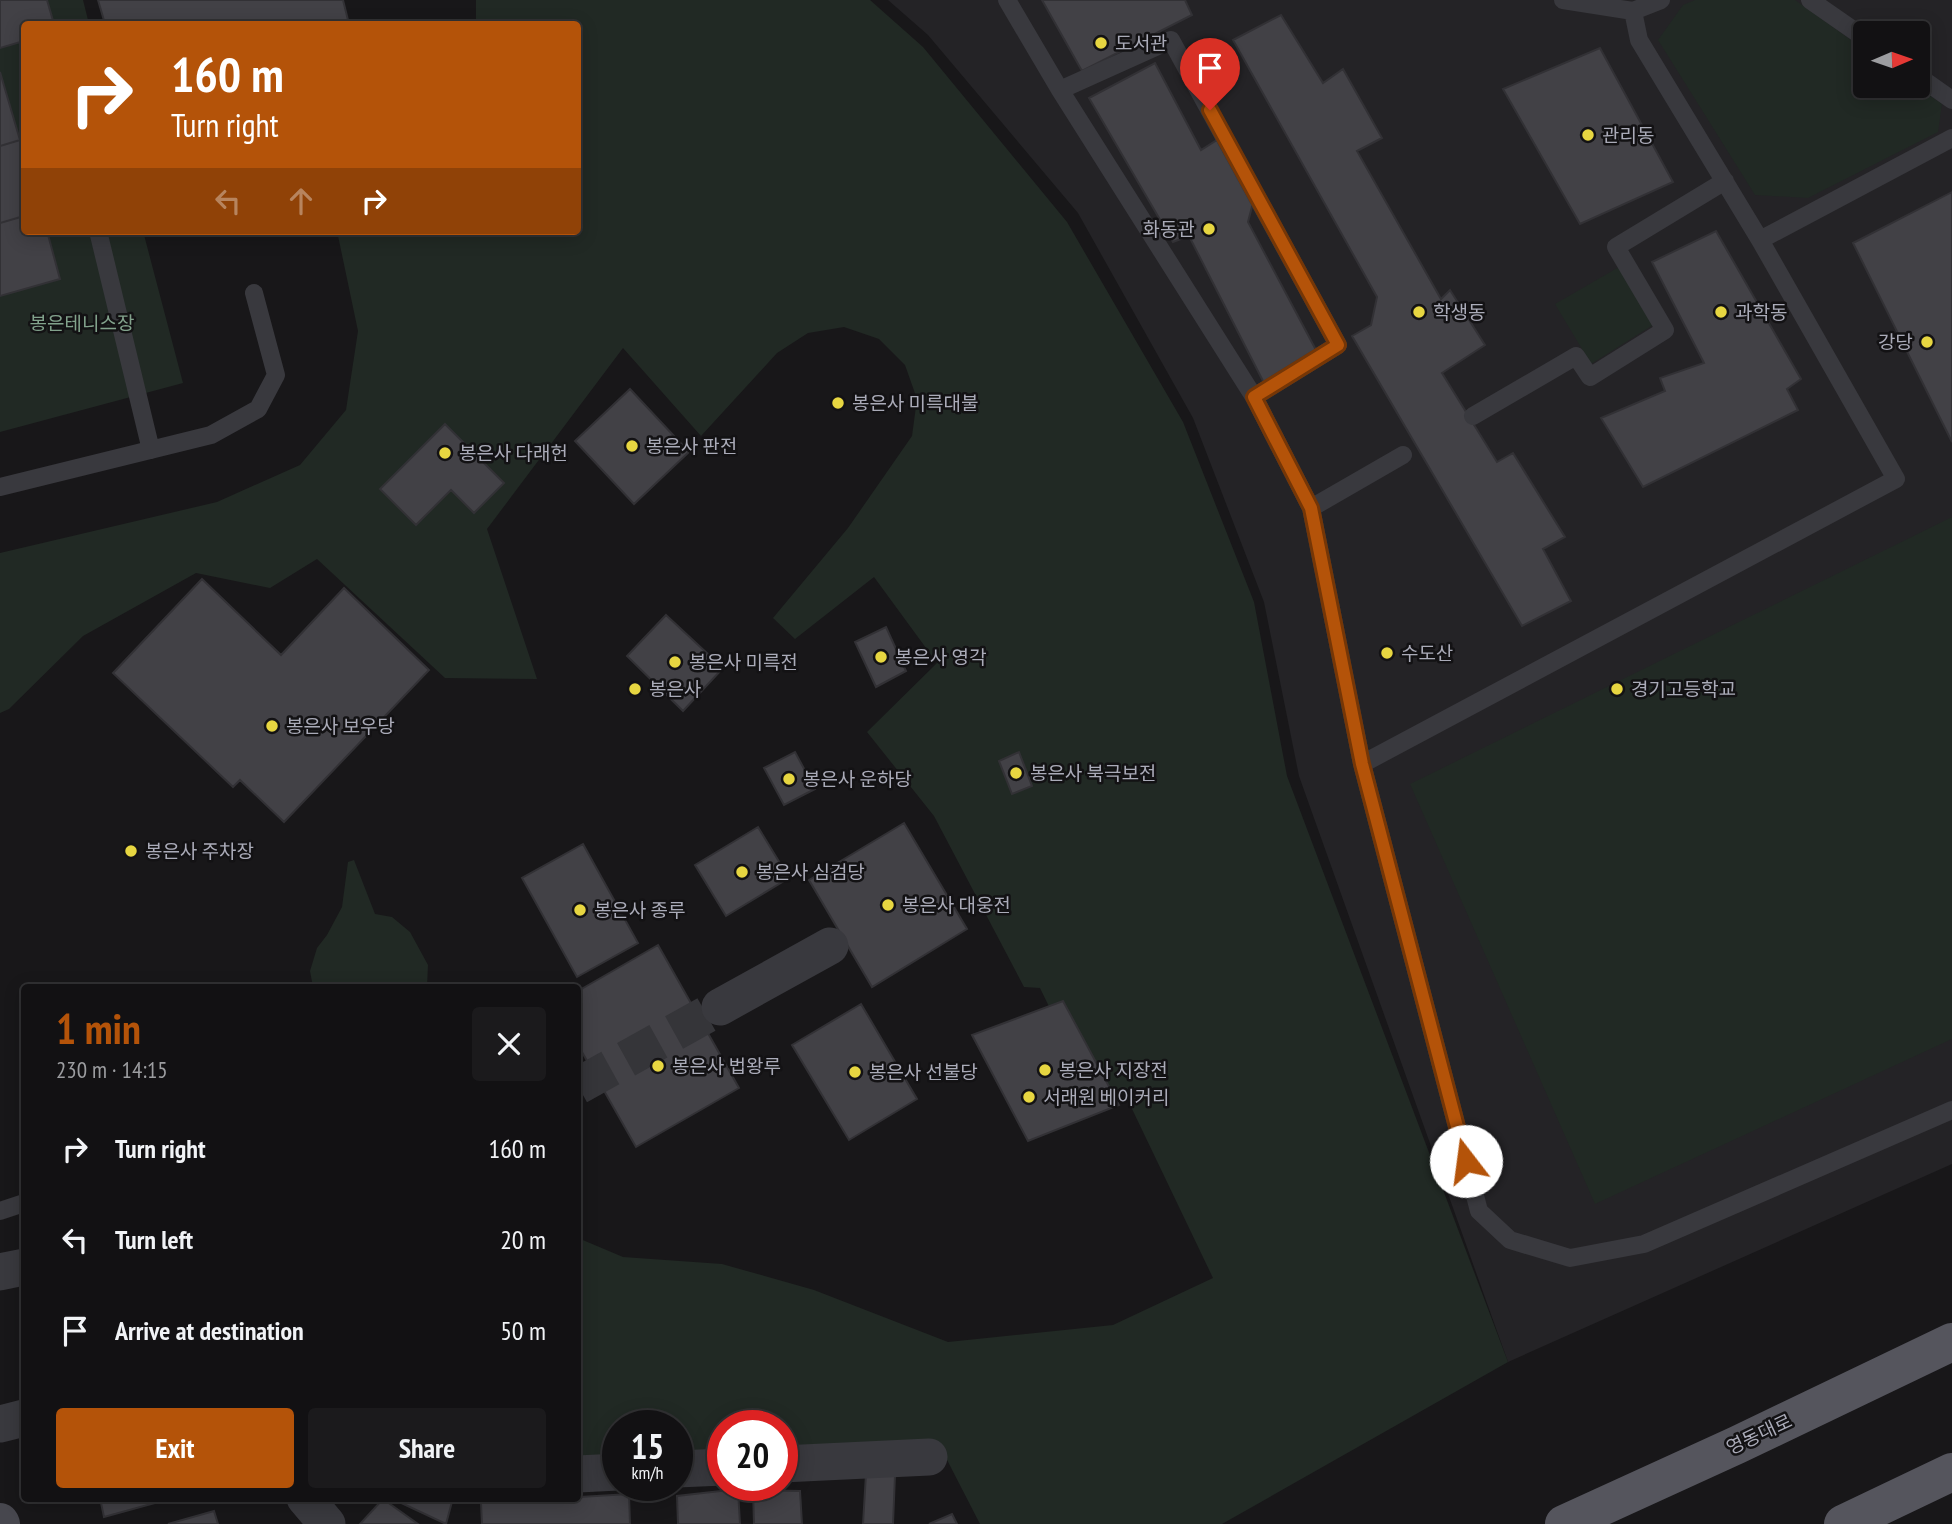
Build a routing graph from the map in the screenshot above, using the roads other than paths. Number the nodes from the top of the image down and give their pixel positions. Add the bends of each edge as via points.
1 (1007, 0) edge
2 (1563, 0) edge
3 (1661, 0) edge
4 (1810, 0) edge
5 (1633, 11) junction
6 (1853, 30) edge
7 (1930, 84) edge
8 (1060, 90) junction
9 (1952, 100) edge
10 (1952, 138) edge
11 (1725, 181) junction
12 (98, 235) edge
13 (1760, 240) junction
14 (254, 293) dead end
15 (1254, 397) junction
16 (1473, 416) dead end
17 (151, 450) junction
18 (1403, 456) dead end
19 (0, 487) edge
20 (1311, 508) junction
21 (1362, 764) junction
22 (830, 946) dead end
23 (720, 1007) tunnel mouth
24 (1952, 1110) edge
25 (21, 1204) edge
26 (0, 1211) edge
27 (21, 1268) edge
28 (0, 1272) edge
29 (1952, 1342) edge
30 (21, 1419) edge
31 (0, 1424) edge
32 (929, 1458) dead end
33 (798, 1463) edge
34 (1952, 1472) edge
35 (602, 1473) edge
36 (581, 1474) edge
37 (308, 1502) edge
38 (327, 1524) edge
39 (1564, 1524) edge
40 (1843, 1524) edge

1 - 8 lane
2 - 5 lane
3 - 5 lane
4 - 6 lane
5 - 11 lane via 1639,40
7 - 9 lane
8 - 15 lane
8 - 15 lane via 1171,40 1338,345
10 - 13 lane
11 - 13 lane
11 - 16 lane via 1616,247 1665,330 1590,377 1576,356
12 - 17 lane
13 - 21 lane via 1896,479
14 - 17 lane via 276,375 258,409 211,435
15 - 20 lane
17 - 19 lane
18 - 20 lane
20 - 21 lane
21 - 24 lane via 1479,1211 1510,1240 1570,1258 1644,1244
22 - 23 street
25 - 26 lane
27 - 28 street
29 - 39 main road, 영동대로
30 - 31 street
32 - 33 street
34 - 40 main road
35 - 36 street
37 - 38 street

